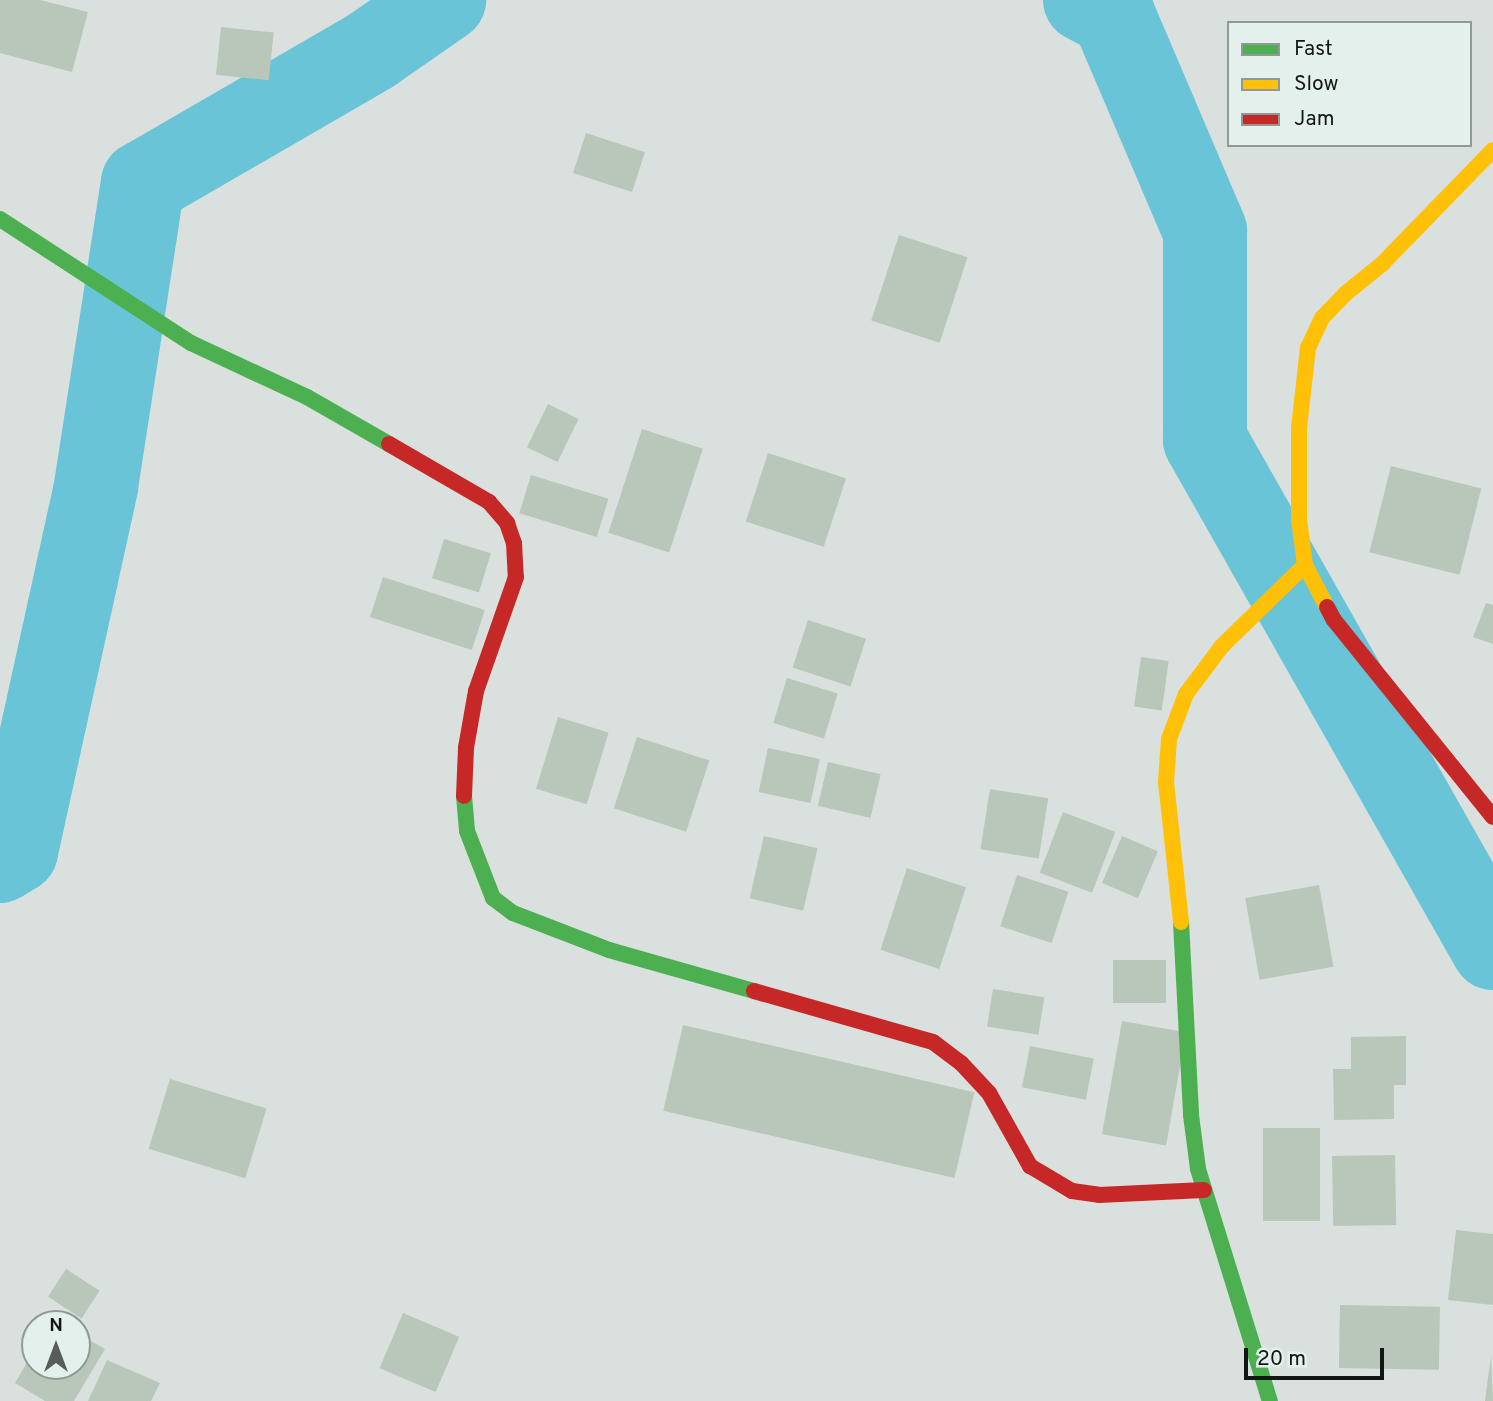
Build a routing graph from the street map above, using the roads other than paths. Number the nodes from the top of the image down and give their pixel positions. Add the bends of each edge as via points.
1 (1493, 150) edge
2 (0, 219) edge
3 (1305, 565) junction
4 (1493, 817) edge
5 (1204, 1190) junction
6 (1270, 1401) edge

1 - 3 street via 1382,264 1322,318 1308,348 1299,428 1299,519
2 - 5 street via 191,343 307,397 489,502 507,523 514,543 516,577 476,691 464,792 467,831 493,898 513,913 608,950 933,1042 989,1093 1030,1166 1072,1191 1100,1195
3 - 4 street via 1334,620
3 - 5 street via 1222,646 1186,695 1169,739 1166,782 1183,942 1191,1115
5 - 6 street

